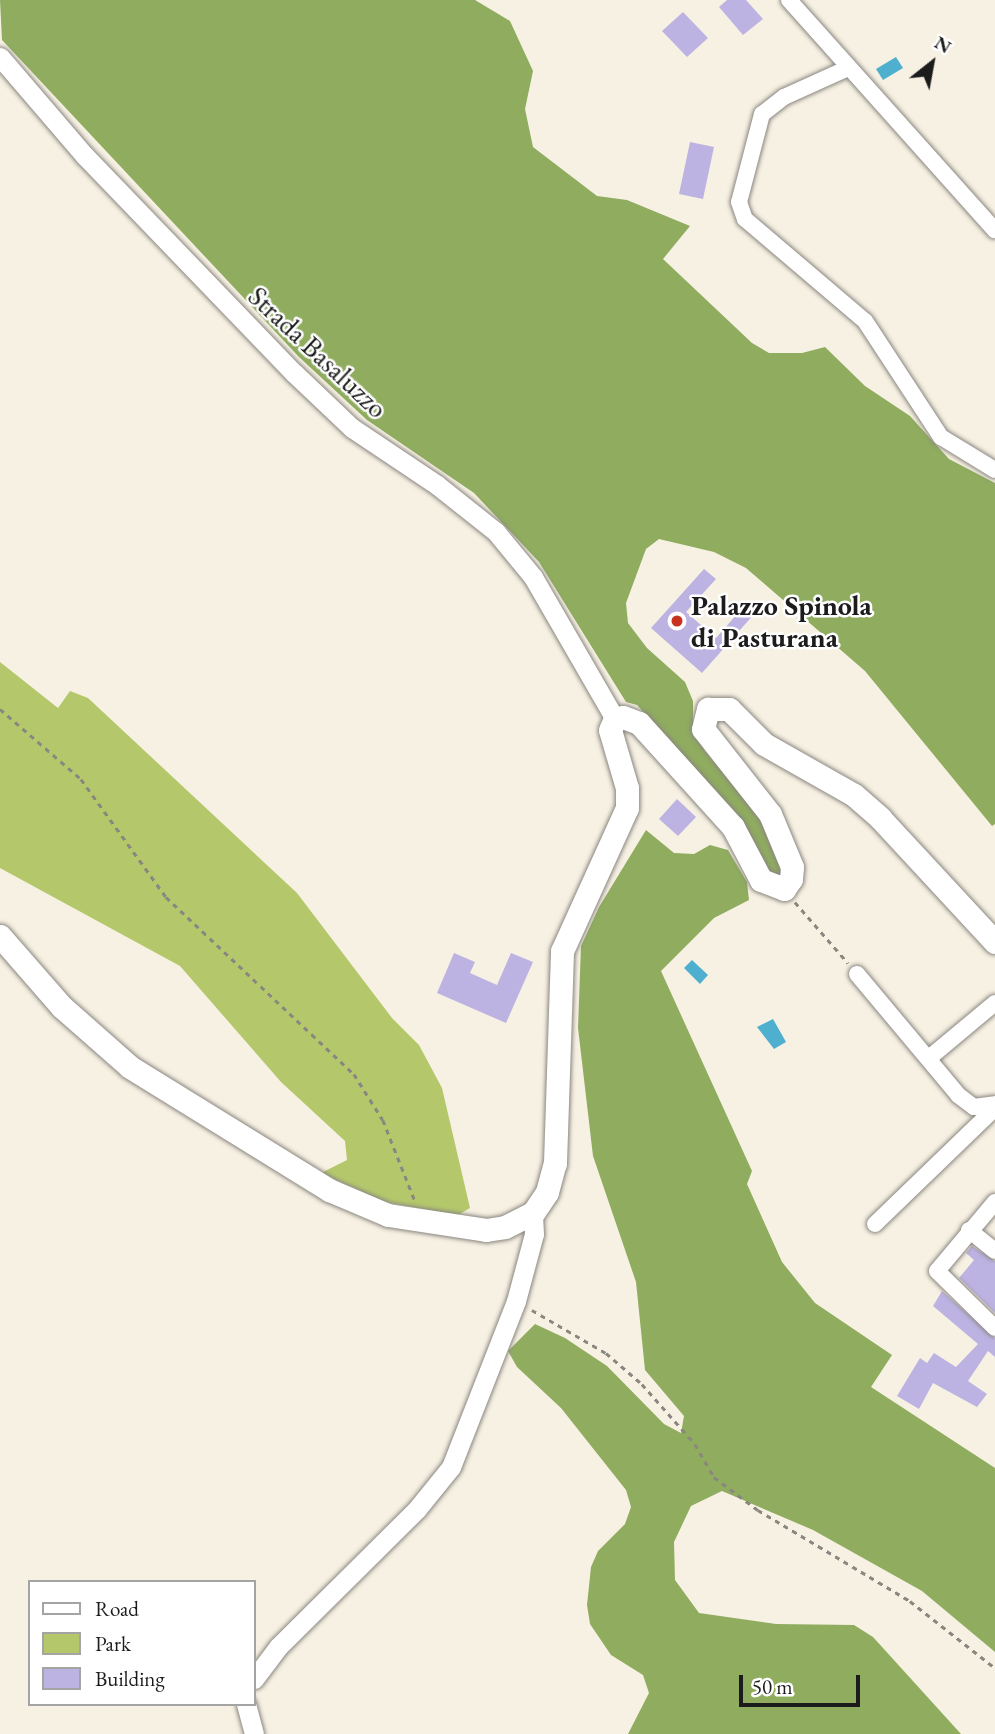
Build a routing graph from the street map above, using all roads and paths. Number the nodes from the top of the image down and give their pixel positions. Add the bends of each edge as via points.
1 (789, 0) edge
2 (0, 57) edge
3 (846, 69) junction
4 (995, 230) edge
5 (995, 470) edge
6 (0, 709) edge
7 (615, 719) junction
8 (784, 889) junction
9 (0, 936) edge
10 (995, 942) edge
11 (858, 974) joint
12 (995, 1003) edge
13 (929, 1058) junction
14 (995, 1106) edge
15 (995, 1202) edge
16 (533, 1213) junction
17 (422, 1220) junction
18 (875, 1224) dead end
19 (969, 1230) junction
20 (995, 1251) edge
21 (516, 1301) junction
22 (995, 1328) edge
23 (995, 1668) edge
24 (256, 1676) edge
25 (247, 1706) edge
26 (254, 1734) edge

1 - 3 street
2 - 7 street, Strada Basaluzzo via 85,156 294,373 352,428 437,485 496,533 533,577
3 - 4 street
3 - 5 street via 784,97 762,114 739,202 745,219 866,320 941,437
6 - 17 path via 81,779 166,897 354,1074 383,1120
7 - 8 main road via 639,723 733,827 761,880
7 - 16 main road via 610,730 627,788 627,808 562,951 555,1163 547,1192
8 - 10 main road via 792,867 770,814 703,729 702,718 713,706 729,709 764,744 854,795
8 - 11 path
9 - 17 main road via 62,1007 130,1067 329,1190 388,1215
11 - 13 street
12 - 13 street
13 - 14 street via 968,1104
14 - 18 street
15 - 19 street
16 - 17 main road via 505,1227 486,1230
16 - 21 street via 534,1234
19 - 20 street
19 - 22 street via 939,1265 938,1275
21 - 23 path via 606,1353 642,1384 695,1444 715,1476 758,1510 910,1601
21 - 24 street via 451,1467 417,1509 278,1647
25 - 26 street

